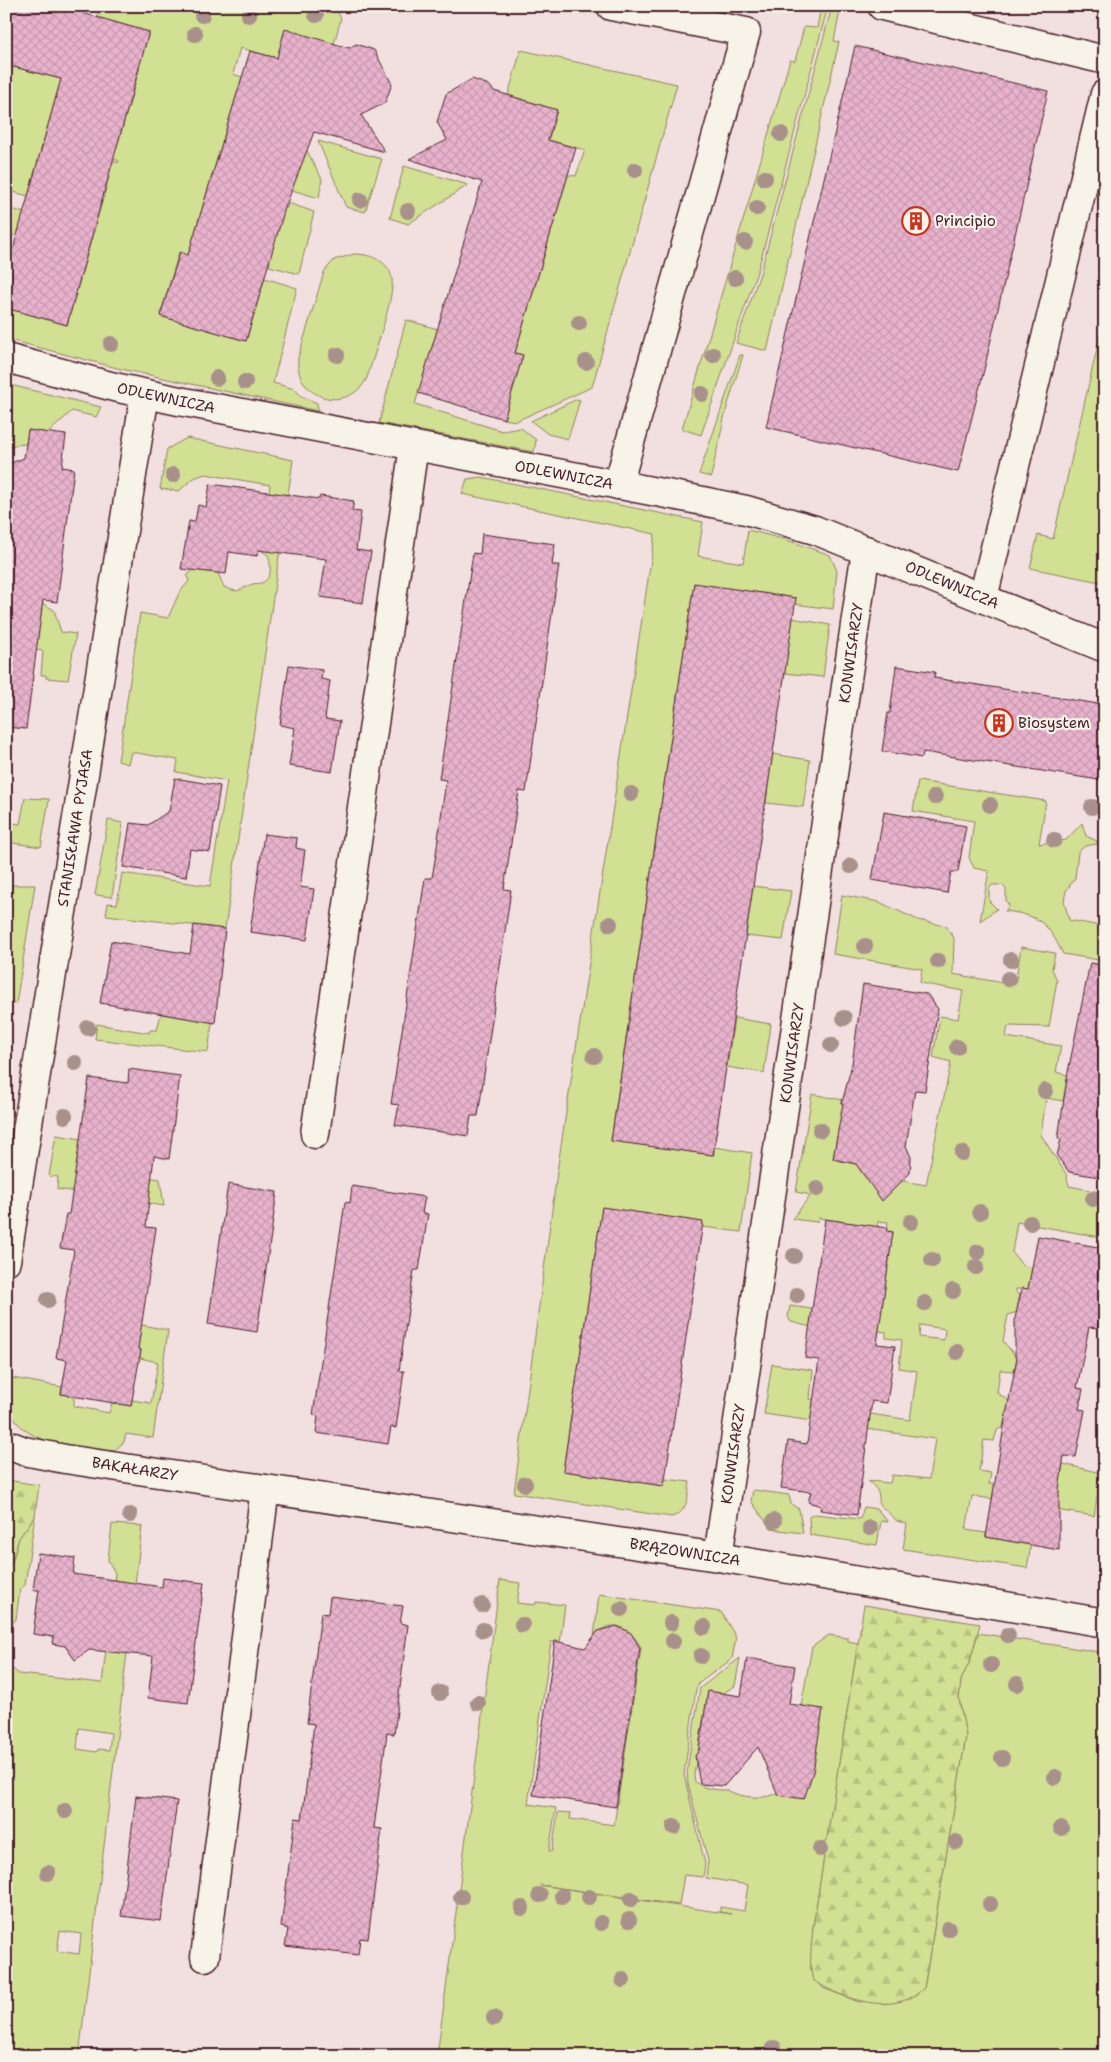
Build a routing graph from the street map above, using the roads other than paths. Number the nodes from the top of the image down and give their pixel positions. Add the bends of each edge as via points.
1 (611, 6) edge
2 (882, 6) edge
3 (1105, 60) edge
4 (1105, 94) edge
5 (6, 358) edge
6 (145, 394) junction
7 (414, 446) junction
8 (618, 485) junction
9 (866, 550) junction
10 (983, 598) junction
11 (1105, 648) edge
12 (315, 1134) dead end
13 (6, 1261) edge
14 (6, 1444) edge
15 (265, 1489) junction
16 (718, 1557) junction
17 (1105, 1623) edge
18 (205, 1957) dead end

1 - 8 street via 746,32
2 - 3 street
4 - 10 street
5 - 6 street, ODLEWNICZA
6 - 7 street, ODLEWNICZA
6 - 13 street, STANISŁAWA PYJASA
7 - 8 street, ODLEWNICZA
7 - 12 street
8 - 9 street, ODLEWNICZA via 763,514
9 - 10 street, ODLEWNICZA
9 - 16 street, KONWISARZY
10 - 11 street, ODLEWNICZA
14 - 15 street, BAKAŁARZY via 65,1459
15 - 16 street, BRĄZOWNICZA
15 - 18 street
16 - 17 street, BRĄZOWNICZA

